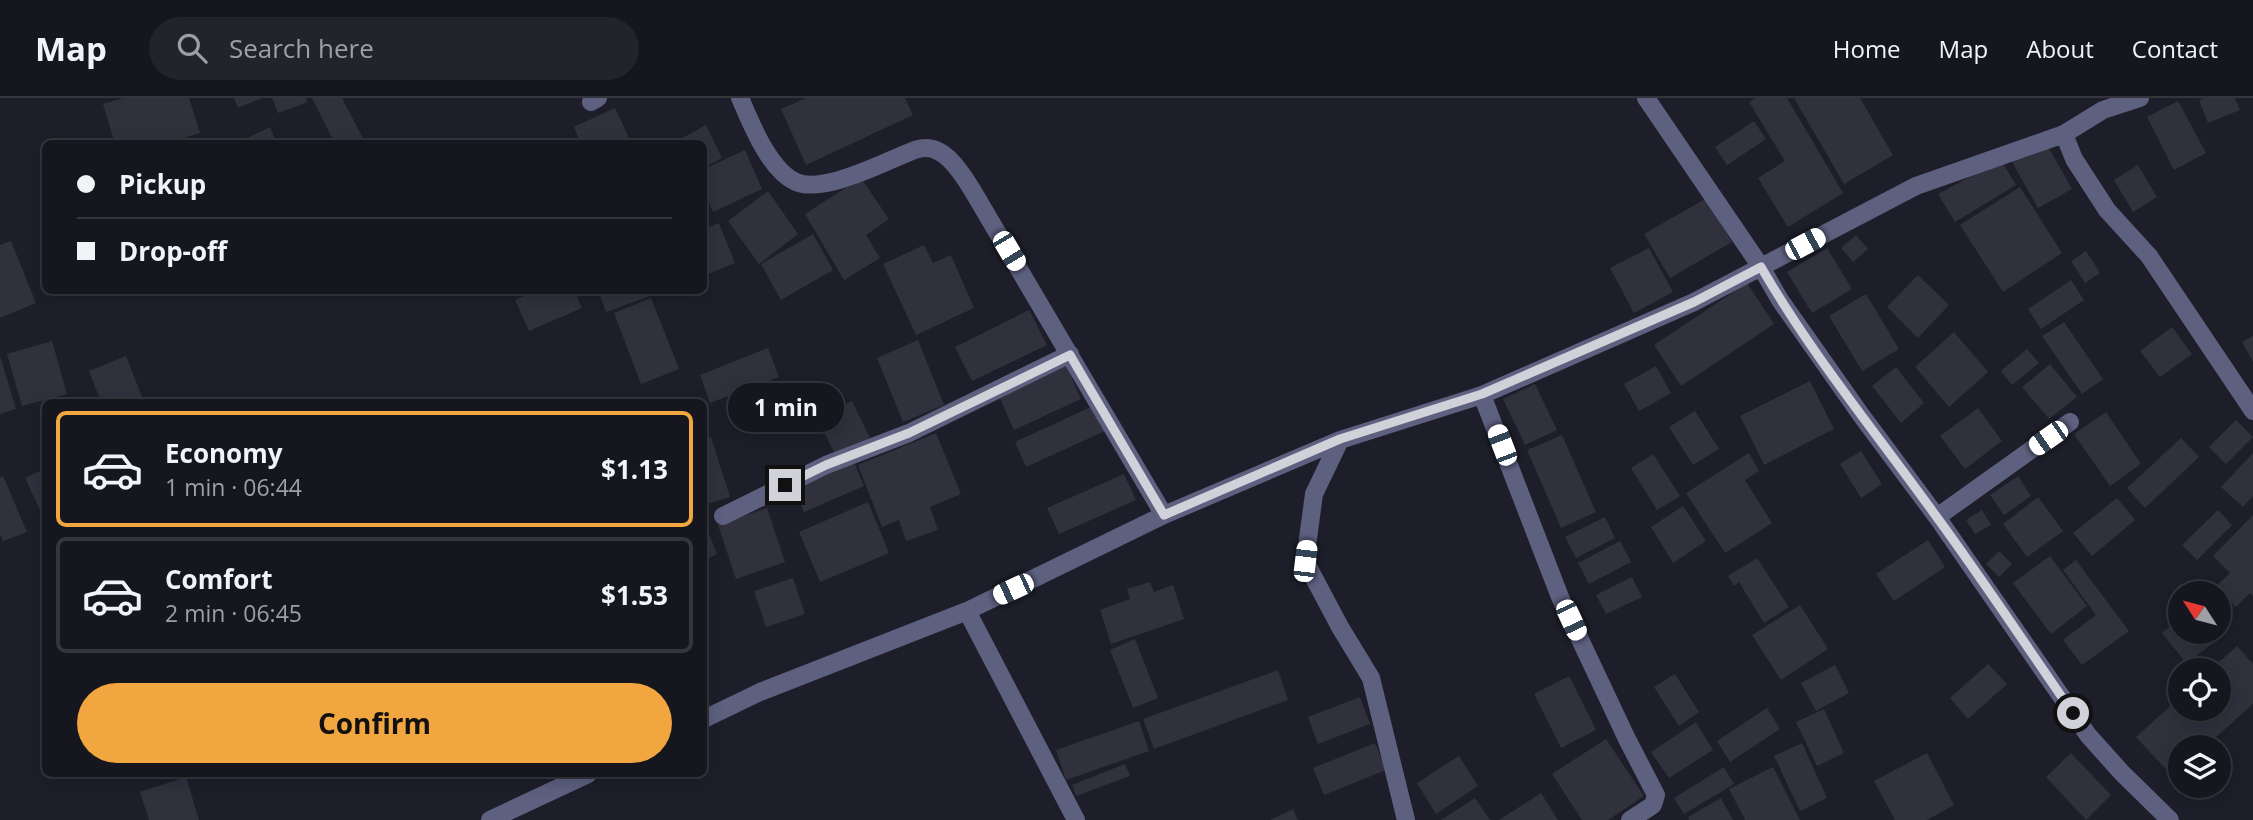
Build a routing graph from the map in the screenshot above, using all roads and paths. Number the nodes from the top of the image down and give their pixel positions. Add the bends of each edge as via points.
1 (740, 98) edge
2 (1646, 98) edge
3 (2140, 98) edge
4 (2064, 134) junction
5 (1761, 267) junction
6 (1070, 355) junction
7 (1482, 394) junction
8 (2253, 411) edge
9 (2070, 422) dead end
10 (1340, 439) junction
11 (1164, 515) junction
12 (723, 516) dead end
13 (1937, 517) junction
14 (967, 611) junction
15 (707, 718) edge
16 (582, 777) edge
17 (490, 820) edge
18 (1076, 820) edge
19 (1406, 820) edge
20 (1630, 820) edge
21 (2170, 820) edge

1 - 6 street via 757,137 796,182 820,185 923,146 941,152 962,175
2 - 5 street
3 - 4 street via 2102,110
4 - 5 street via 1916,186
4 - 8 street via 2074,159 2108,210 2150,256
5 - 7 street via 1694,302
5 - 13 street
6 - 11 street
6 - 12 street
7 - 10 street
7 - 20 street via 1560,597 1656,795 1653,805
9 - 13 street
10 - 11 street
10 - 19 street via 1314,494 1305,561 1371,678
11 - 14 street
13 - 21 street via 2088,735
14 - 15 street via 760,692
14 - 18 street
16 - 17 street

